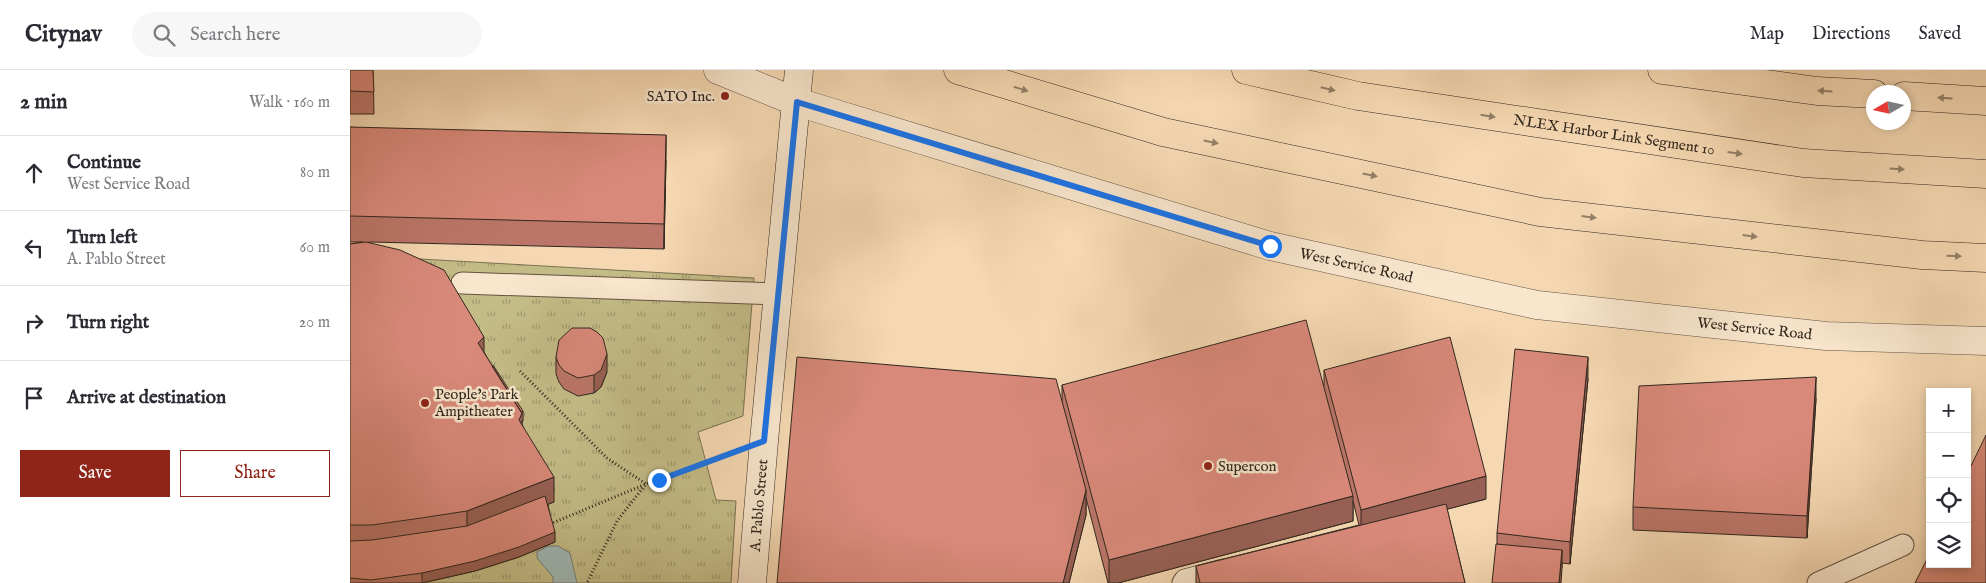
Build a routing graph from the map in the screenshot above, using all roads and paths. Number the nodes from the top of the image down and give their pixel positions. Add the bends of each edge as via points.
1 (718, 70) edge
2 (799, 70) edge
3 (958, 70) edge
4 (1246, 70) edge
5 (1662, 70) edge
6 (1866, 94) edge
7 (1911, 96) edge
8 (1986, 101) edge
9 (797, 102) junction
10 (1986, 174) edge
11 (1986, 258) edge
12 (462, 283) dead end
13 (779, 294) junction
14 (1986, 341) edge
15 (520, 371) dead end
16 (764, 441) junction
17 (646, 484) junction
18 (550, 524) edge
19 (1903, 545) dead end
20 (1242, 565) edge
21 (587, 583) edge
22 (752, 583) edge
23 (1183, 583) edge
24 (1818, 583) edge

1 - 9 street, West Service Road
2 - 9 street, A. Pablo Street
3 -> 11 highway via 1163,132 1540,212 1922,255
4 -> 10 highway, NLEX Harbor Link Segment 10 via 1358,96 1803,163
6 -> 5 highway via 1817,91
8 -> 7 highway
9 - 13 street, A. Pablo Street
9 - 14 street, West Service Road via 1270,246 1537,305 1826,336
12 - 13 lane
13 - 16 street, A. Pablo Street
15 - 17 path via 607,458
16 - 17 path
16 - 22 street, A. Pablo Street
17 - 18 path
17 - 21 path via 617,521
19 - 24 lane
20 - 23 lane

